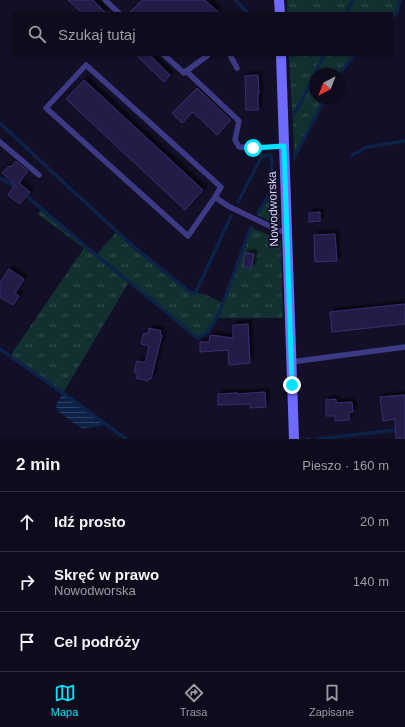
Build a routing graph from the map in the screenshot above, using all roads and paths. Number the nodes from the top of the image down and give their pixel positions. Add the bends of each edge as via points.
1 (105, 0) edge
2 (279, 0) edge
3 (118, 12) edge
4 (280, 12) edge
5 (165, 56) edge
6 (207, 56) edge
7 (231, 56) edge
8 (281, 56) edge
9 (237, 68) dead end
10 (186, 71) junction
11 (0, 142) edge
12 (284, 146) junction
13 (39, 175) dead end
14 (215, 196) junction
15 (286, 232) junction
16 (405, 347) edge
17 (291, 362) junction
18 (294, 439) edge

1 - 3 lane
2 - 4 street
5 - 10 lane via 184,73
6 - 10 lane
7 - 9 lane
8 - 12 street, Nowodworska
10 - 12 lane via 239,121 235,140 239,147
11 - 13 lane
12 - 15 street, Nowodworska
14 - 14 lane via 188,236 46,108 86,65 221,187
14 - 15 lane via 228,206
15 - 17 street, Nowodworska
16 - 17 lane
17 - 18 street, Nowodworska

